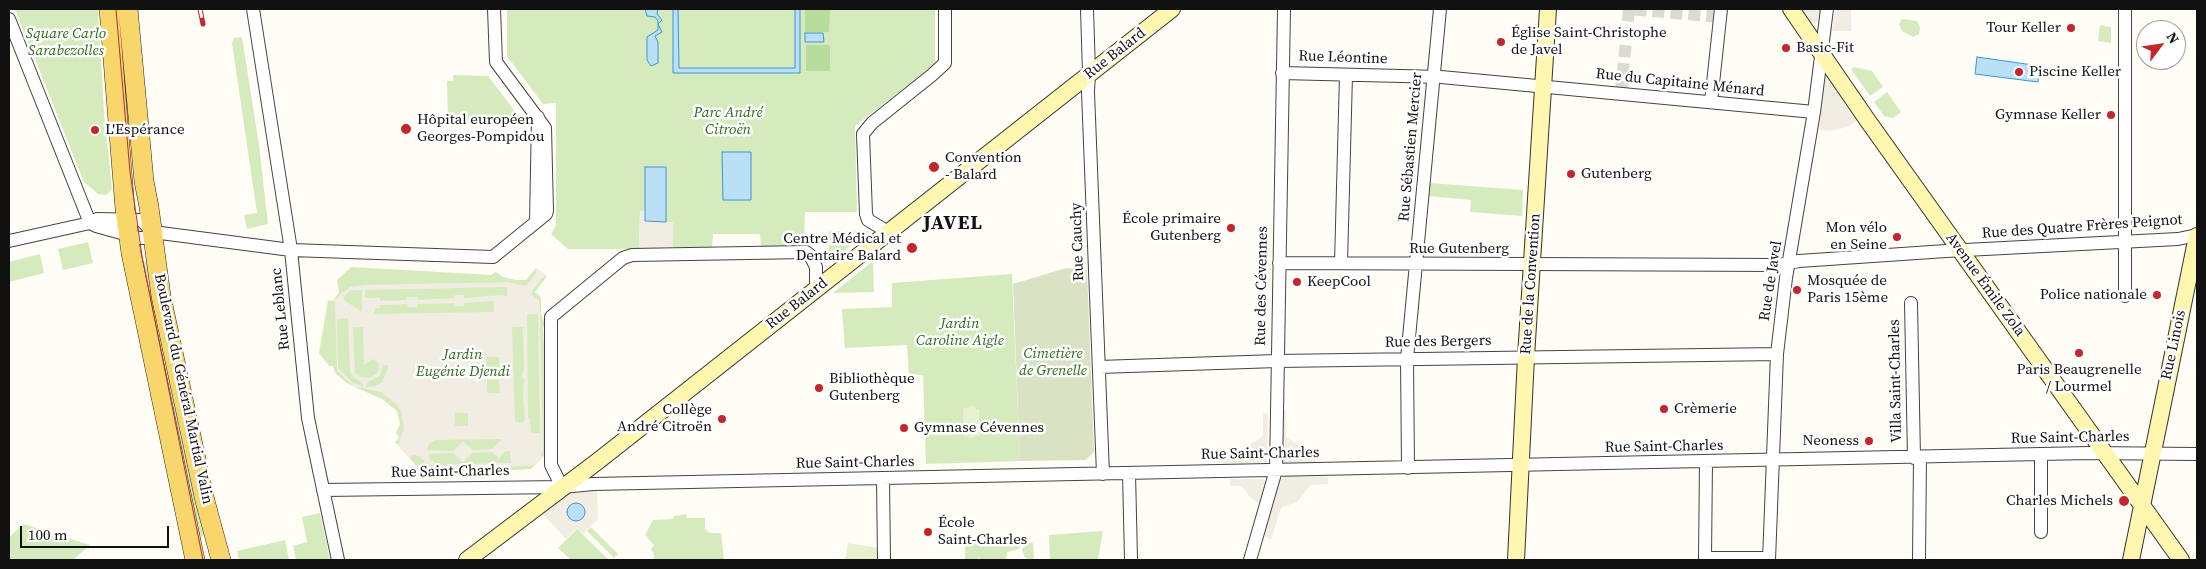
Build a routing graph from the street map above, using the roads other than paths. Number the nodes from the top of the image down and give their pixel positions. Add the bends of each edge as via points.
1 (109, 9) edge
2 (128, 9) edge
3 (253, 9) edge
4 (494, 9) edge
5 (945, 9) edge
6 (1087, 9) edge
7 (1172, 9) edge
8 (1284, 9) edge
9 (1440, 9) edge
10 (1548, 9) edge
11 (1721, 9) edge
12 (1791, 9) edge
13 (1827, 9) edge
14 (2125, 9) edge
15 (9, 19) edge
16 (1821, 52) junction
17 (1089, 73) junction
18 (1282, 73) junction
19 (1346, 75) junction
20 (1434, 77) junction
21 (1543, 86) junction
22 (1711, 102) junction
23 (1814, 112) junction
24 (90, 223) junction
25 (124, 227) junction
26 (153, 232) junction
27 (888, 232) junction
28 (2197, 235) edge
29 (9, 241) edge
30 (2125, 241) junction
31 (291, 250) junction
32 (1961, 250) junction
33 (1341, 263) junction
34 (1789, 263) junction
35 (1279, 264) junction
36 (1533, 264) junction
37 (1416, 265) junction
38 (816, 288) junction
39 (2125, 296) dead end
40 (1911, 303) dead end
41 (1777, 354) junction
42 (1526, 357) junction
43 (1407, 360) junction
44 (1277, 361) junction
45 (1099, 366) junction
46 (2106, 453) junction
47 (2152, 454) junction
48 (2197, 454) edge
49 (2041, 455) junction
50 (1917, 458) junction
51 (1772, 461) junction
52 (1706, 462) junction
53 (1521, 466) junction
54 (1408, 468) junction
55 (1276, 470) junction
56 (1129, 473) junction
57 (1103, 474) junction
58 (883, 479) junction
59 (562, 487) junction
60 (323, 490) junction
61 (2142, 504) junction
62 (2041, 532) dead end
63 (220, 552) edge
64 (1769, 559) edge
65 (195, 560) edge
66 (338, 560) edge
67 (467, 560) edge
68 (884, 560) edge
69 (1131, 560) edge
70 (1250, 560) edge
71 (1516, 560) edge
72 (1919, 560) edge
73 (2131, 560) edge
74 (2181, 560) edge

1 - 25 main road, Boulevard du Général Martial Valin
2 - 26 main road, Boulevard du Général Martial Valin via 144,181
3 - 31 street
4 - 31 street, Rue Leblanc via 496,62 545,128 547,211 493,257
5 - 27 street via 945,63 863,134 866,214 868,220
6 - 17 street, Rue Cauchy
7 - 17 main road, Rue Balard
8 - 18 street, Rue des Cévennes
9 - 20 street, Rue Sébastien Mercier
10 - 21 main road, Rue de la Convention
11 - 22 street
12 - 16 main road, Avenue Émile Zola
13 - 16 street, Rue de Javel
14 - 30 street
15 - 24 street
16 - 23 street, Rue de Javel
16 - 32 main road, Avenue Émile Zola
17 - 27 main road, Rue Balard
17 - 45 street, Rue Cauchy
18 - 19 street, Rue Léontine
18 - 35 street, Rue des Cévennes
19 - 20 street, Rue Léontine
19 - 33 street
20 - 21 street, Rue Léontine
20 - 37 street, Rue Sébastien Mercier
21 - 22 street, Rue du Capitaine Ménard
21 - 36 main road, Rue de la Convention
22 - 23 street, Rue du Capitaine Ménard
23 - 34 street, Rue de Javel
24 - 25 street
24 - 29 street
25 - 26 street via 144,238
25 - 65 main road, Boulevard du Général Martial Valin
26 - 31 street
26 - 63 main road, Boulevard du Général Martial Valin via 167,325 204,501
27 - 38 main road, Rue Balard
28 - 30 street, Rue des Quatre Frères Peignot
28 - 47 main road, Rue Linois
30 - 32 street, Rue des Quatre Frères Peignot
30 - 39 street
31 - 60 street, Rue Leblanc via 308,418
32 - 34 street, Rue des Quatre Frères Peignot
32 - 46 main road, Avenue Émile Zola
33 - 35 street, Rue Gutenberg
33 - 37 street, Rue Gutenberg
34 - 36 street, Rue Gutenberg
34 - 41 street, Rue de Javel
35 - 44 street, Rue des Cévennes
36 - 37 street, Rue Gutenberg
36 - 42 main road, Rue de la Convention
37 - 43 street, Rue Sébastien Mercier
38 - 59 main road, Rue Balard
38 - 59 street via 816,267 806,252 632,255 623,258 551,317 551,465
40 - 50 street, Villa Saint-Charles
41 - 42 street, Rue des Bergers
41 - 51 street, Rue de Javel
42 - 43 street, Rue des Bergers
42 - 53 main road, Rue de la Convention
43 - 44 street, Rue des Bergers
43 - 54 street, Rue Sébastien Mercier
44 - 45 street, Rue des Bergers
44 - 55 street, Rue des Cévennes
45 - 57 street, Rue Cauchy
46 - 47 street, Rue Saint-Charles
46 - 49 street, Rue Saint-Charles
46 - 61 main road, Avenue Émile Zola
47 - 48 street, Rue Saint-Charles
47 - 61 main road, Rue Linois
49 - 50 street, Rue Saint-Charles
49 - 62 street
50 - 51 street, Rue Saint-Charles
50 - 72 street, Villa Saint-Charles
51 - 52 street, Rue Saint-Charles
51 - 64 street, Rue de Javel
52 - 53 street, Rue Saint-Charles
52 - 64 street via 1705,558
53 - 54 street, Rue Saint-Charles
53 - 71 main road, Rue de la Convention
54 - 55 street, Rue Saint-Charles
55 - 56 street, Rue Saint-Charles
55 - 70 street, Rue des Cévennes
56 - 57 street, Rue Saint-Charles
56 - 69 street
57 - 58 street, Rue Saint-Charles
58 - 59 street, Rue Saint-Charles
58 - 68 street
59 - 60 street, Rue Saint-Charles
59 - 67 main road, Rue Balard
60 - 66 street, Rue Leblanc
61 - 73 main road, Rue Linois
61 - 74 main road, Avenue Émile Zola

